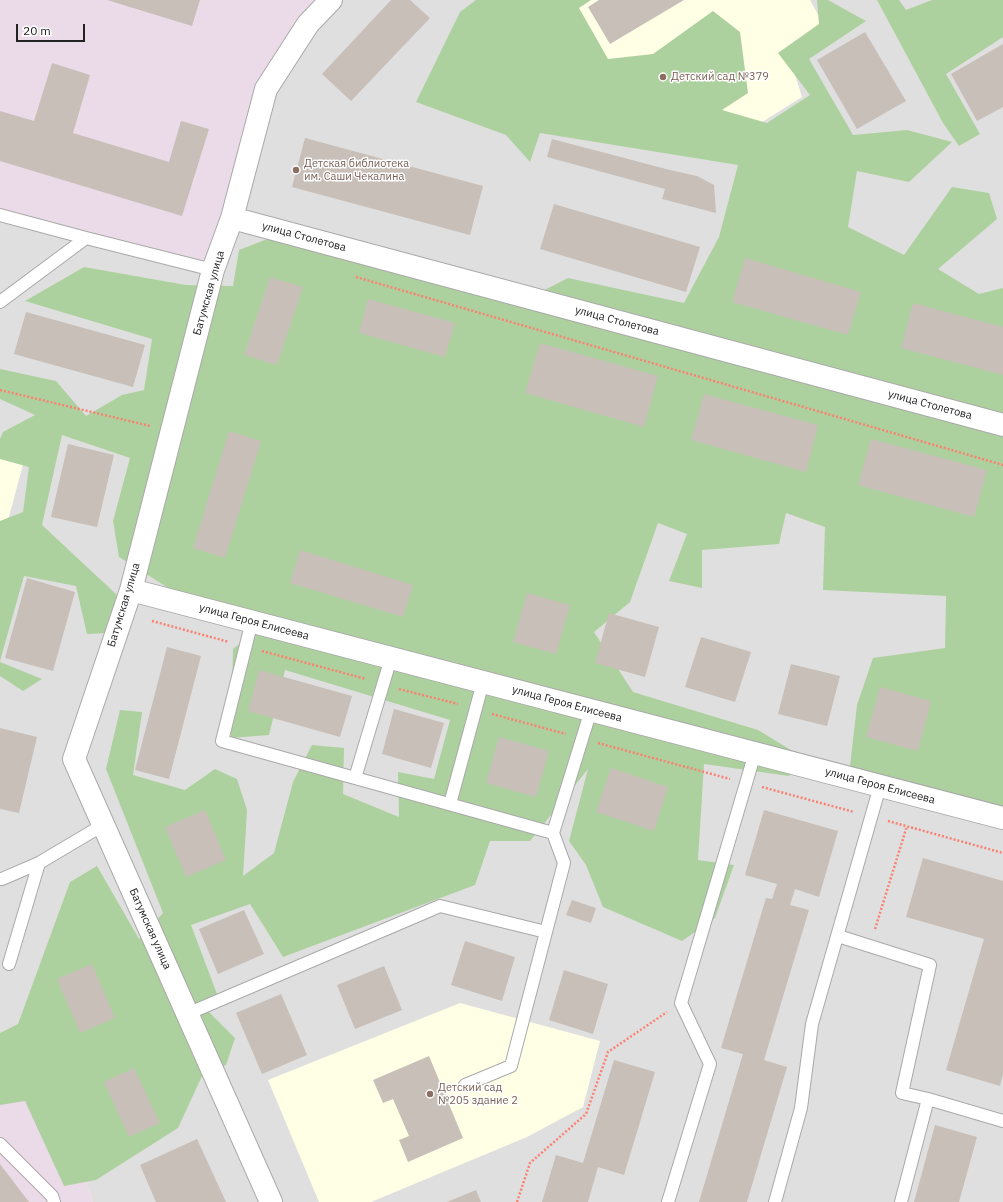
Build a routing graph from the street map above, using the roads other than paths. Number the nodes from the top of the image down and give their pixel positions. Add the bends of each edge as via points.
1 (331, 0) edge
2 (0, 215) edge
3 (232, 218) junction
4 (86, 238) junction
5 (213, 270) junction
6 (0, 302) edge
7 (1003, 425) edge
8 (131, 590) junction
9 (252, 621) junction
10 (391, 658) junction
11 (482, 682) junction
12 (591, 710) junction
13 (755, 753) junction
14 (355, 778) junction
15 (880, 786) junction
16 (450, 804) junction
17 (1003, 818) edge
18 (103, 825) junction
19 (553, 833) junction
20 (39, 863) junction
21 (0, 879) edge
22 (546, 932) junction
23 (838, 936) junction
24 (9, 964) dead end
25 (187, 1014) junction
26 (466, 1085) dead end
27 (928, 1099) junction
28 (1003, 1121) edge
29 (0, 1144) edge
30 (54, 1202) edge
31 (271, 1202) edge
32 (668, 1202) edge
33 (775, 1202) edge
34 (901, 1202) edge

1 - 3 street, Батумская улица via 308,24 266,89
2 - 4 lane
3 - 5 street, Батумская улица
3 - 7 street, улица Столетова
4 - 5 lane
4 - 6 lane
5 - 8 street, Батумская улица
8 - 9 street, улица Героя Елисеева
8 - 18 street, Батумская улица via 74,759
9 - 10 street, улица Героя Елисеева
9 - 14 lane via 222,741
10 - 11 street, улица Героя Елисеева
10 - 14 lane
11 - 12 street, улица Героя Елисеева
11 - 16 lane
12 - 13 street, улица Героя Елисеева
12 - 19 lane
13 - 15 street, улица Героя Елисеева
13 - 32 lane via 681,1003 710,1064
14 - 16 lane
15 - 17 street, улица Героя Елисеева
15 - 23 lane
16 - 19 lane
18 - 20 lane
18 - 25 street, Батумская улица
19 - 22 lane via 564,862
20 - 21 lane
20 - 24 lane
22 - 25 lane via 440,906
22 - 26 lane via 511,1066
23 - 27 lane via 930,965 902,1093
23 - 33 lane via 812,1024 801,1108
25 - 31 street, Батумская улица
27 - 28 lane
27 - 34 lane
29 - 30 lane via 52,1196

